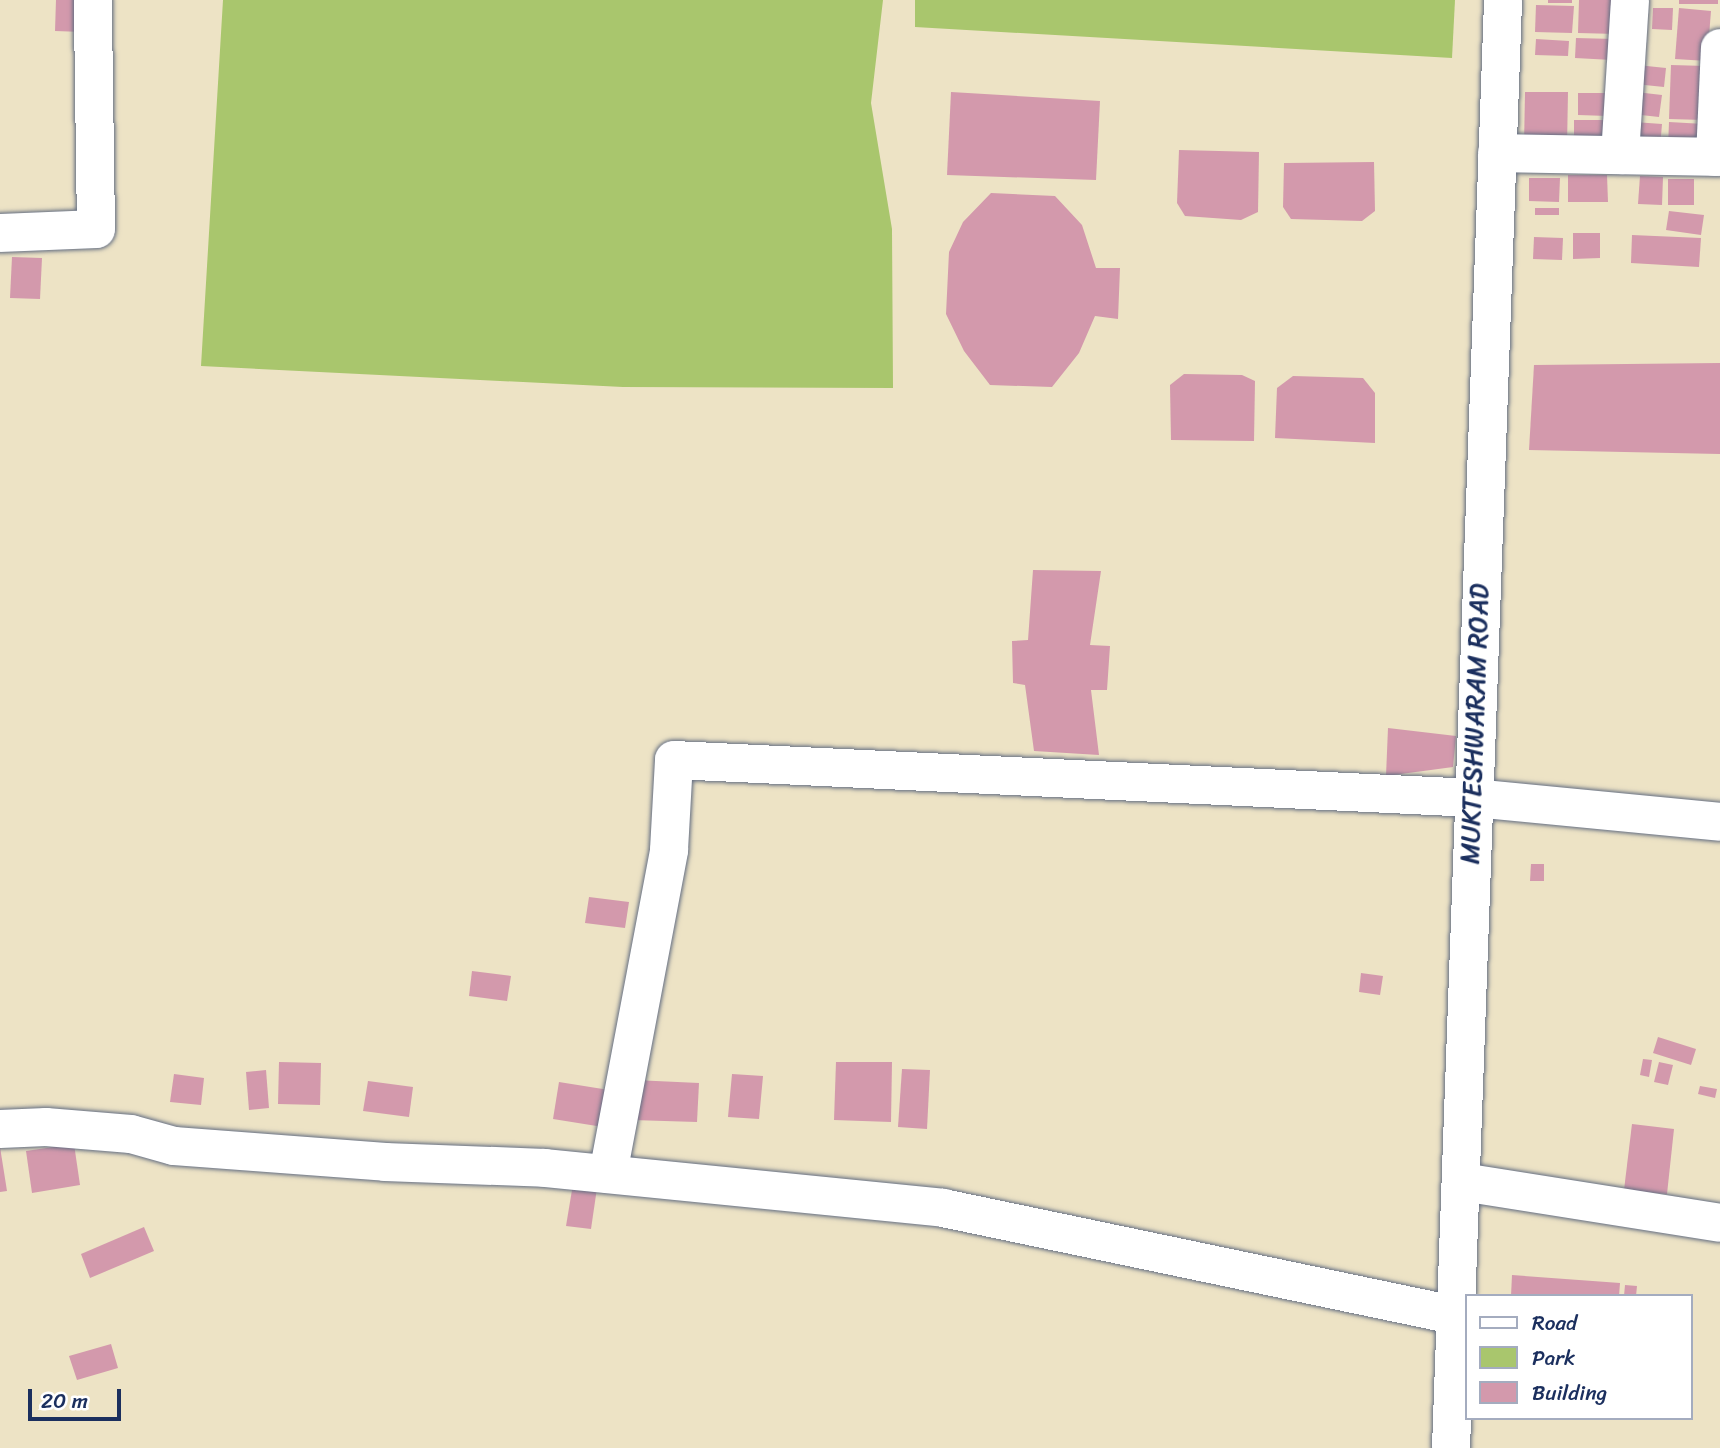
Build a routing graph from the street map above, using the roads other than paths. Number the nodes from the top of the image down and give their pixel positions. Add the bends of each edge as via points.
1 (93, 0) edge
2 (1503, 0) edge
3 (1630, 0) edge
4 (1720, 48) edge
5 (1497, 153) junction
6 (1620, 155) junction
7 (1717, 157) edge
8 (0, 233) edge
9 (1474, 799) junction
10 (1720, 822) edge
11 (0, 1129) edge
12 (608, 1174) junction
13 (1462, 1182) junction
14 (1720, 1223) edge
15 (1454, 1315) junction
16 (1451, 1448) edge

1 - 8 street via 96,229
2 - 5 street, MUKTESHWARAM ROAD
3 - 6 street
4 - 7 street
5 - 6 street
5 - 9 street, MUKTESHWARAM ROAD
6 - 7 street
9 - 10 street
9 - 12 street via 674,760 669,850
9 - 13 street, MUKTESHWARAM ROAD
11 - 12 street via 46,1127 131,1135 174,1146
12 - 15 street via 943,1208
13 - 14 street
13 - 15 street, MUKTESHWARAM ROAD
15 - 16 street, MUKTESHWARAM ROAD

